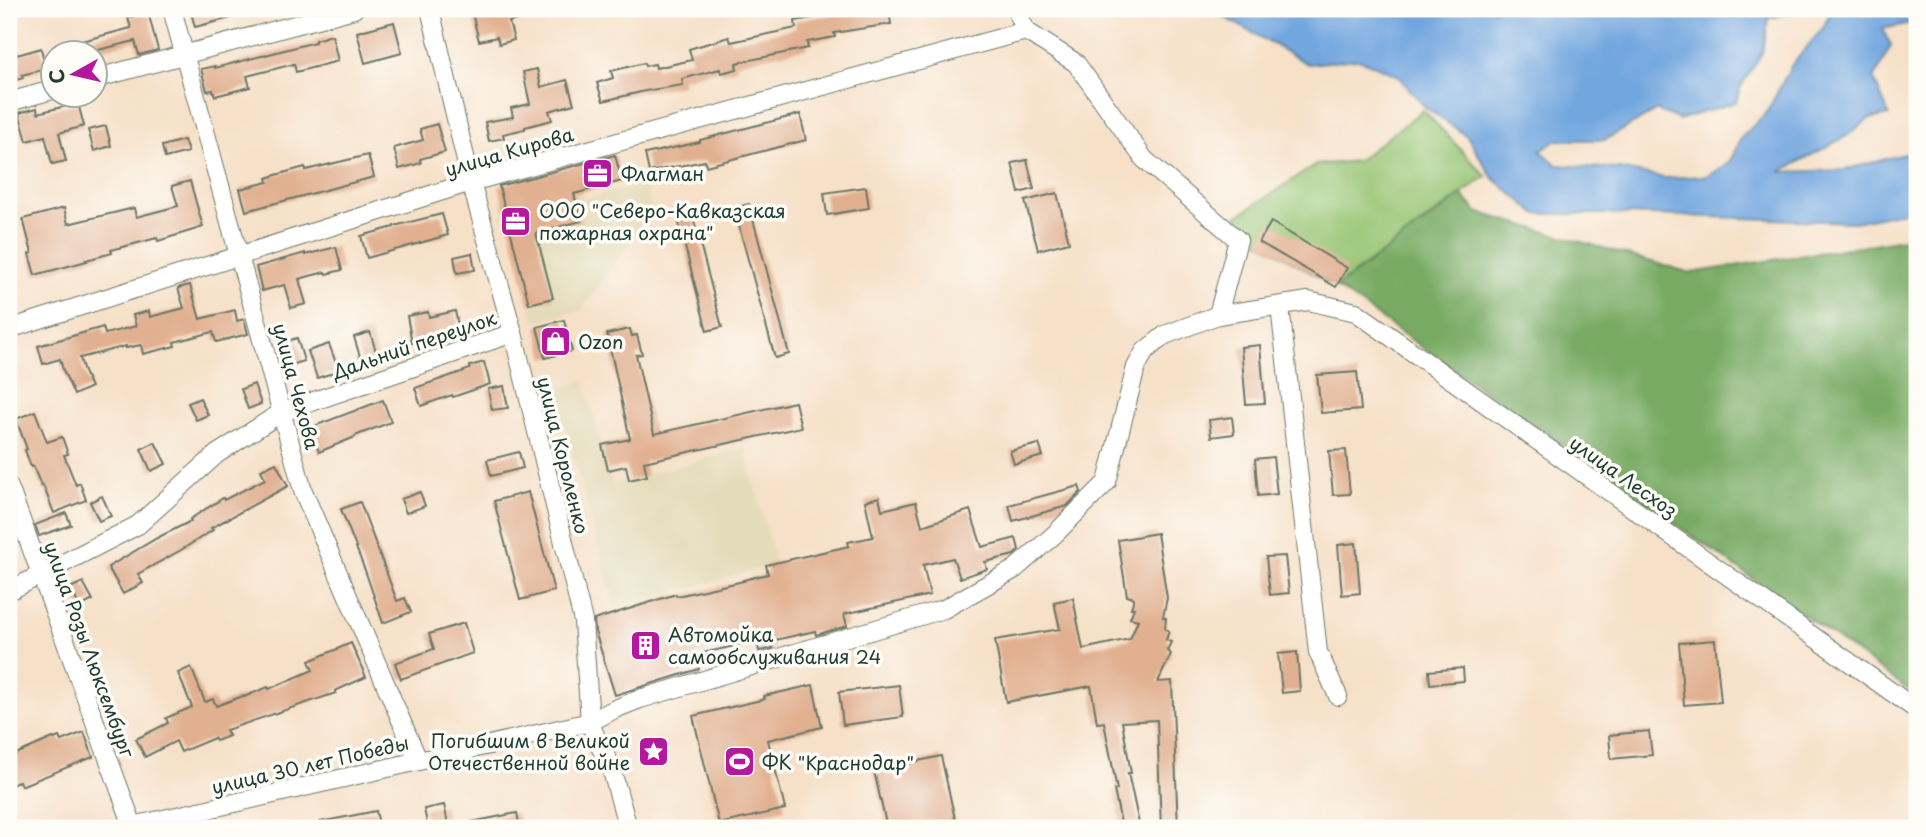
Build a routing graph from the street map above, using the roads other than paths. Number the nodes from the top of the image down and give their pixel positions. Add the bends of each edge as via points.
1 (172, 9) edge
2 (354, 9) edge
3 (430, 9) edge
4 (1016, 9) edge
5 (1026, 31) junction
6 (184, 54) junction
7 (108, 75) edge
8 (38, 94) edge
9 (9, 102) edge
10 (471, 182) junction
11 (240, 256) junction
12 (1288, 304) junction
13 (1218, 315) junction
14 (9, 329) edge
15 (513, 333) junction
16 (282, 412) junction
17 (9, 486) edge
18 (40, 576) junction
19 (9, 591) edge
20 (1338, 695) dead end
21 (1917, 710) edge
22 (590, 722) junction
23 (418, 761) junction
24 (128, 827) edge
25 (628, 828) edge

1 - 6 street, улица Чехова
2 - 6 street
3 - 10 street, улица Короленко
4 - 5 street
5 - 10 street, улица Кирова
5 - 13 street via 1076,63 1144,159 1238,240
6 - 7 street
6 - 11 street, улица Чехова
8 - 9 street
10 - 11 street, улица Кирова
10 - 15 street, улица Короленко
11 - 14 street, улица Кирова
11 - 16 street, улица Чехова
12 - 13 street, улица 30 лет Победы
12 - 20 street via 1318,652
12 - 21 street, улица Лесхоз via 1308,301 1356,312
13 - 22 street, улица 30 лет Победы via 1165,335 1145,351 1136,367 1107,482 1015,569 944,609 640,699
15 - 16 street, Дальний переулок
15 - 22 street, улица Короленко via 583,621
16 - 18 street, Дальний переулок via 217,454 138,525
16 - 23 street, улица Чехова via 303,491
17 - 18 street, улица Розы Люксембург
18 - 19 street, Дальний переулок
18 - 24 street, улица Розы Люксембург
22 - 23 street, улица 30 лет Победы
22 - 25 street, улица Короленко via 610,764
23 - 24 street, улица 30 лет Победы

